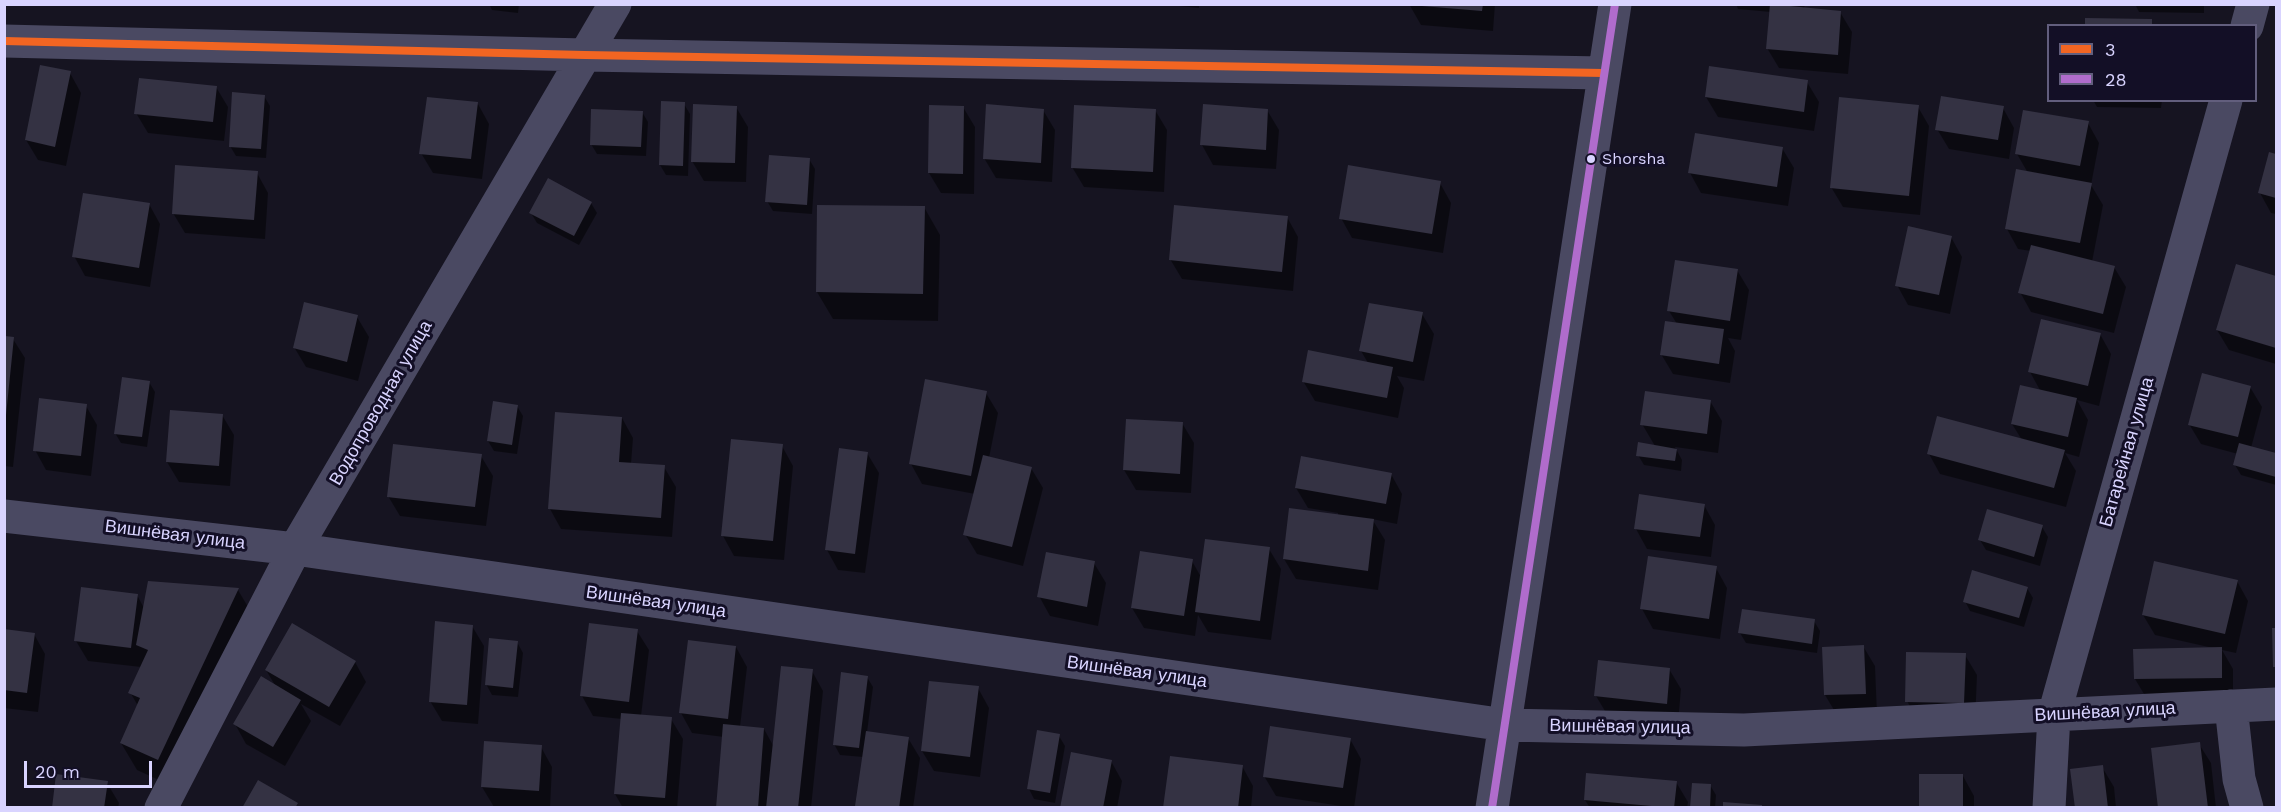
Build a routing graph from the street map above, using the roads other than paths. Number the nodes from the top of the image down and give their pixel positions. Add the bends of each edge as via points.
1 (615, 4) edge
2 (1615, 4) edge
3 (2253, 4) edge
4 (2248, 24) edge
5 (4, 41) edge
6 (585, 55) junction
7 (1603, 73) junction
8 (2225, 102) edge
9 (4, 516) edge
10 (295, 549) junction
11 (2277, 704) edge
12 (2231, 706) junction
13 (2054, 715) junction
14 (1505, 725) junction
15 (161, 807) edge
16 (1491, 807) edge
17 (2049, 807) edge
18 (2247, 807) edge

1 - 6 street, Водопроводная улица
2 - 7 street
3 - 4 street
5 - 6 street
6 - 7 street
6 - 10 street, Водопроводная улица
7 - 14 street
8 - 13 street, Батарейная улица
9 - 10 street, Вишнёвая улица
10 - 14 street, Вишнёвая улица
10 - 15 street, Водопроводная улица
11 - 12 street, Вишнёвая улица
12 - 13 street, Вишнёвая улица
12 - 18 street via 2239,779
13 - 14 street, Вишнёвая улица via 1744,730
13 - 17 street, Батарейная улица
14 - 16 street

